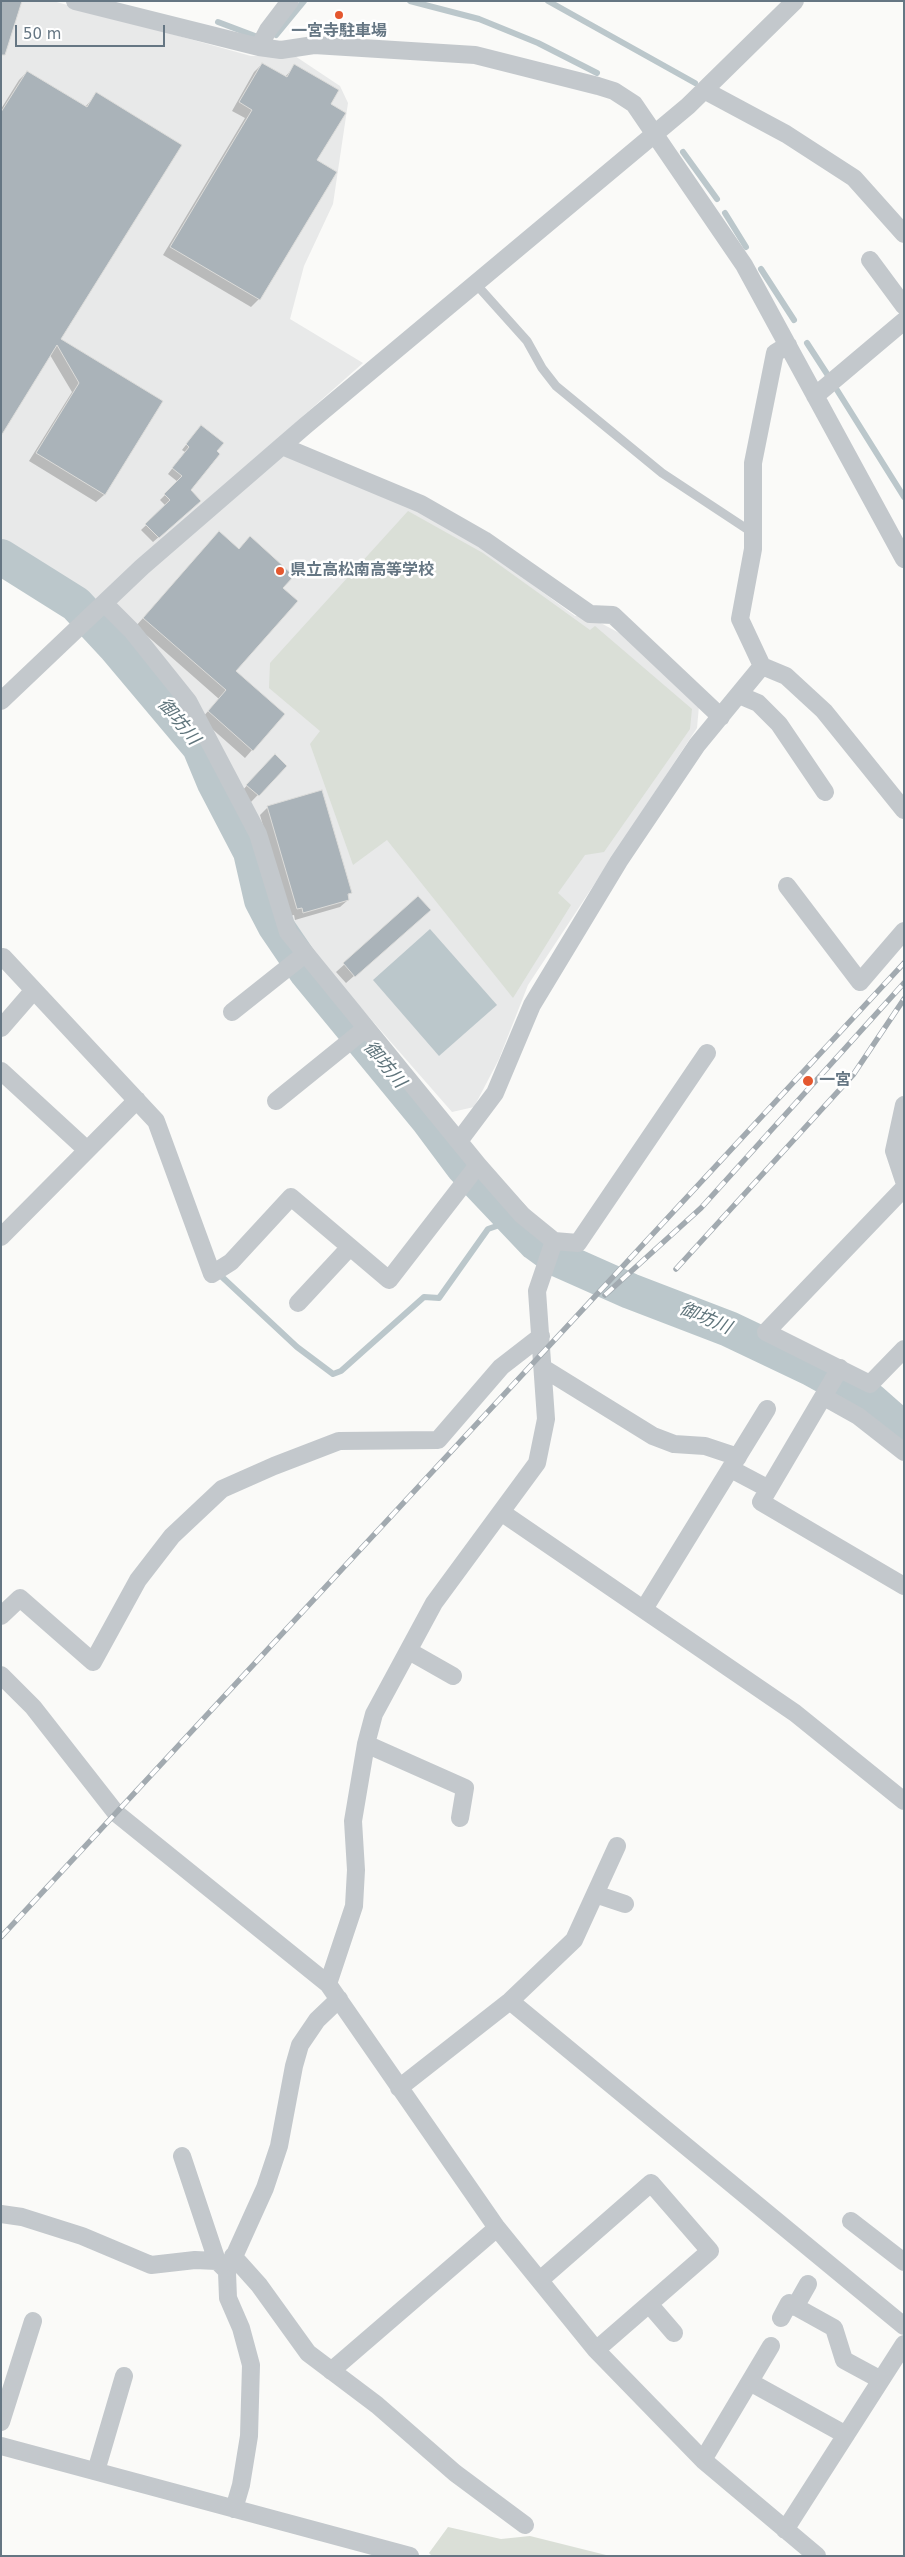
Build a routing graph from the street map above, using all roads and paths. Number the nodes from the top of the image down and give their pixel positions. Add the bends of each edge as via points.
1 (75, 1) edge
2 (290, 1) edge
3 (795, 1) edge
4 (260, 48) junction
5 (704, 90) junction
6 (654, 133) junction
7 (904, 234) edge
8 (870, 260) dead end
9 (475, 283) junction
10 (904, 306) edge
11 (904, 321) edge
12 (788, 345) junction
13 (815, 396) junction
14 (282, 446) junction
15 (753, 534) junction
16 (904, 558) edge
17 (103, 605) junction
18 (762, 666) junction
19 (739, 695) junction
20 (1, 701) edge
21 (721, 717) junction
22 (825, 792) dead end
23 (904, 810) edge
24 (787, 886) dead end
25 (904, 931) edge
26 (304, 954) junction
27 (3, 957) dead end
28 (34, 990) junction
29 (232, 1012) dead end
30 (1, 1028) edge
31 (364, 1029) junction
32 (706, 1053) dead end
33 (1, 1070) edge
34 (137, 1100) junction
35 (276, 1101) dead end
36 (904, 1105) edge
37 (459, 1141) junction
38 (87, 1150) junction
39 (478, 1165) junction
40 (904, 1181) edge
41 (904, 1188) edge
42 (1, 1236) edge
43 (350, 1247) junction
44 (552, 1247) junction
45 (298, 1303) dead end
46 (541, 1336) junction
47 (904, 1349) edge
48 (543, 1368) junction
49 (840, 1368) junction
50 (826, 1394) junction
51 (767, 1409) dead end
52 (904, 1452) edge
53 (735, 1463) junction
54 (768, 1488) junction
55 (501, 1512) junction
56 (904, 1586) edge
57 (644, 1610) junction
58 (1, 1616) edge
59 (409, 1651) junction
60 (1, 1675) edge
61 (453, 1676) dead end
62 (366, 1744) junction
63 (904, 1801) edge
64 (460, 1818) dead end
65 (617, 1846) dead end
66 (595, 1894) junction
67 (625, 1904) dead end
68 (328, 1984) junction
69 (339, 1999) junction
70 (510, 2001) junction
71 (399, 2088) junction
72 (182, 2156) dead end
73 (1, 2214) edge
74 (851, 2220) dead end
75 (497, 2228) junction
76 (904, 2262) edge
77 (226, 2263) junction
78 (540, 2280) junction
79 (808, 2284) dead end
80 (649, 2304) junction
81 (795, 2306) junction
82 (781, 2318) dead end
83 (33, 2321) dead end
84 (904, 2326) edge
85 (674, 2333) dead end
86 (904, 2344) edge
87 (771, 2346) dead end
88 (596, 2350) junction
89 (331, 2371) junction
90 (124, 2376) dead end
91 (8, 2377) edge
92 (881, 2380) junction
93 (750, 2382) junction
94 (1, 2422) edge
95 (846, 2435) junction
96 (1, 2446) edge
97 (703, 2460) junction
98 (96, 2471) junction
99 (234, 2508) junction
100 (525, 2525) dead end
101 (785, 2530) junction
102 (410, 2556) edge
103 (818, 2556) edge

1 - 4 street
2 - 4 street via 268,30
3 - 5 street
4 - 6 street via 281,50 314,45 475,55 614,91 634,104
5 - 6 street
5 - 7 street via 786,134 854,178
6 - 9 street
6 - 12 street via 744,265
8 - 10 street
9 - 14 street
9 - 15 lane via 527,340 556,386 662,473
11 - 13 street
12 - 13 street
12 - 15 street via 775,353 753,463
13 - 16 street
14 - 17 street via 142,567
14 - 21 street via 421,504 484,540 590,614 613,615
15 - 18 street via 740,619
17 - 20 street
17 - 26 street via 132,631 188,701 258,834 288,932
18 - 19 street
18 - 23 street via 786,676 824,711
19 - 21 street
19 - 22 street via 758,703 779,724
21 - 37 street via 697,745 619,860 532,1005 495,1093
24 - 25 street via 860,982
26 - 29 street
26 - 31 street
27 - 28 street
28 - 30 street
28 - 34 street
31 - 35 street
31 - 37 street
32 - 44 street via 578,1243
33 - 38 street
34 - 38 street
34 - 43 street via 156,1121 212,1274 231,1262 291,1197
36 - 40 street via 894,1151
37 - 39 street
38 - 42 street
39 - 43 street via 389,1280
39 - 44 street
41 - 49 street via 766,1332
43 - 45 street
44 - 46 street via 537,1291
46 - 48 street
46 - 58 street via 501,1368 438,1440 339,1442 222,1490 172,1536 138,1580 93,1662 20,1598
47 - 49 street via 870,1384
48 - 53 street via 653,1436 674,1444 705,1446
48 - 55 street via 546,1420 537,1463
49 - 50 street
50 - 52 street
50 - 54 street
51 - 53 street
53 - 54 street
53 - 57 street
54 - 56 street via 761,1502
55 - 57 street
55 - 59 street via 434,1603
57 - 63 street via 795,1713
59 - 61 street
59 - 62 street via 374,1714
60 - 68 street via 33,1707 116,1813
62 - 64 street via 465,1788
62 - 68 street via 352,1821 356,1870 354,1906
65 - 66 street
66 - 67 street
66 - 70 street via 574,1940
68 - 69 street
69 - 71 street
69 - 77 street via 317,2020 300,2045 279,2146 265,2188
70 - 71 street
70 - 84 street
71 - 75 street
72 - 77 street
73 - 77 street via 22,2217 82,2236 151,2265 195,2260
74 - 76 street
75 - 78 street
75 - 89 street
77 - 89 street via 259,2285 308,2353
77 - 99 street via 228,2298 241,2328 251,2365 248,2436 241,2486
78 - 80 street via 651,2182 710,2251
78 - 88 street
79 - 81 street
80 - 85 street
80 - 88 street
81 - 82 street via 789,2303
81 - 92 street via 834,2328 844,2360
83 - 91 street
86 - 92 street
87 - 93 street
88 - 97 street
89 - 100 street via 455,2473
90 - 98 street
91 - 94 street
92 - 95 street
93 - 95 street
93 - 97 street
95 - 101 street
96 - 98 street
97 - 101 street
98 - 99 street
99 - 102 street
101 - 103 street

